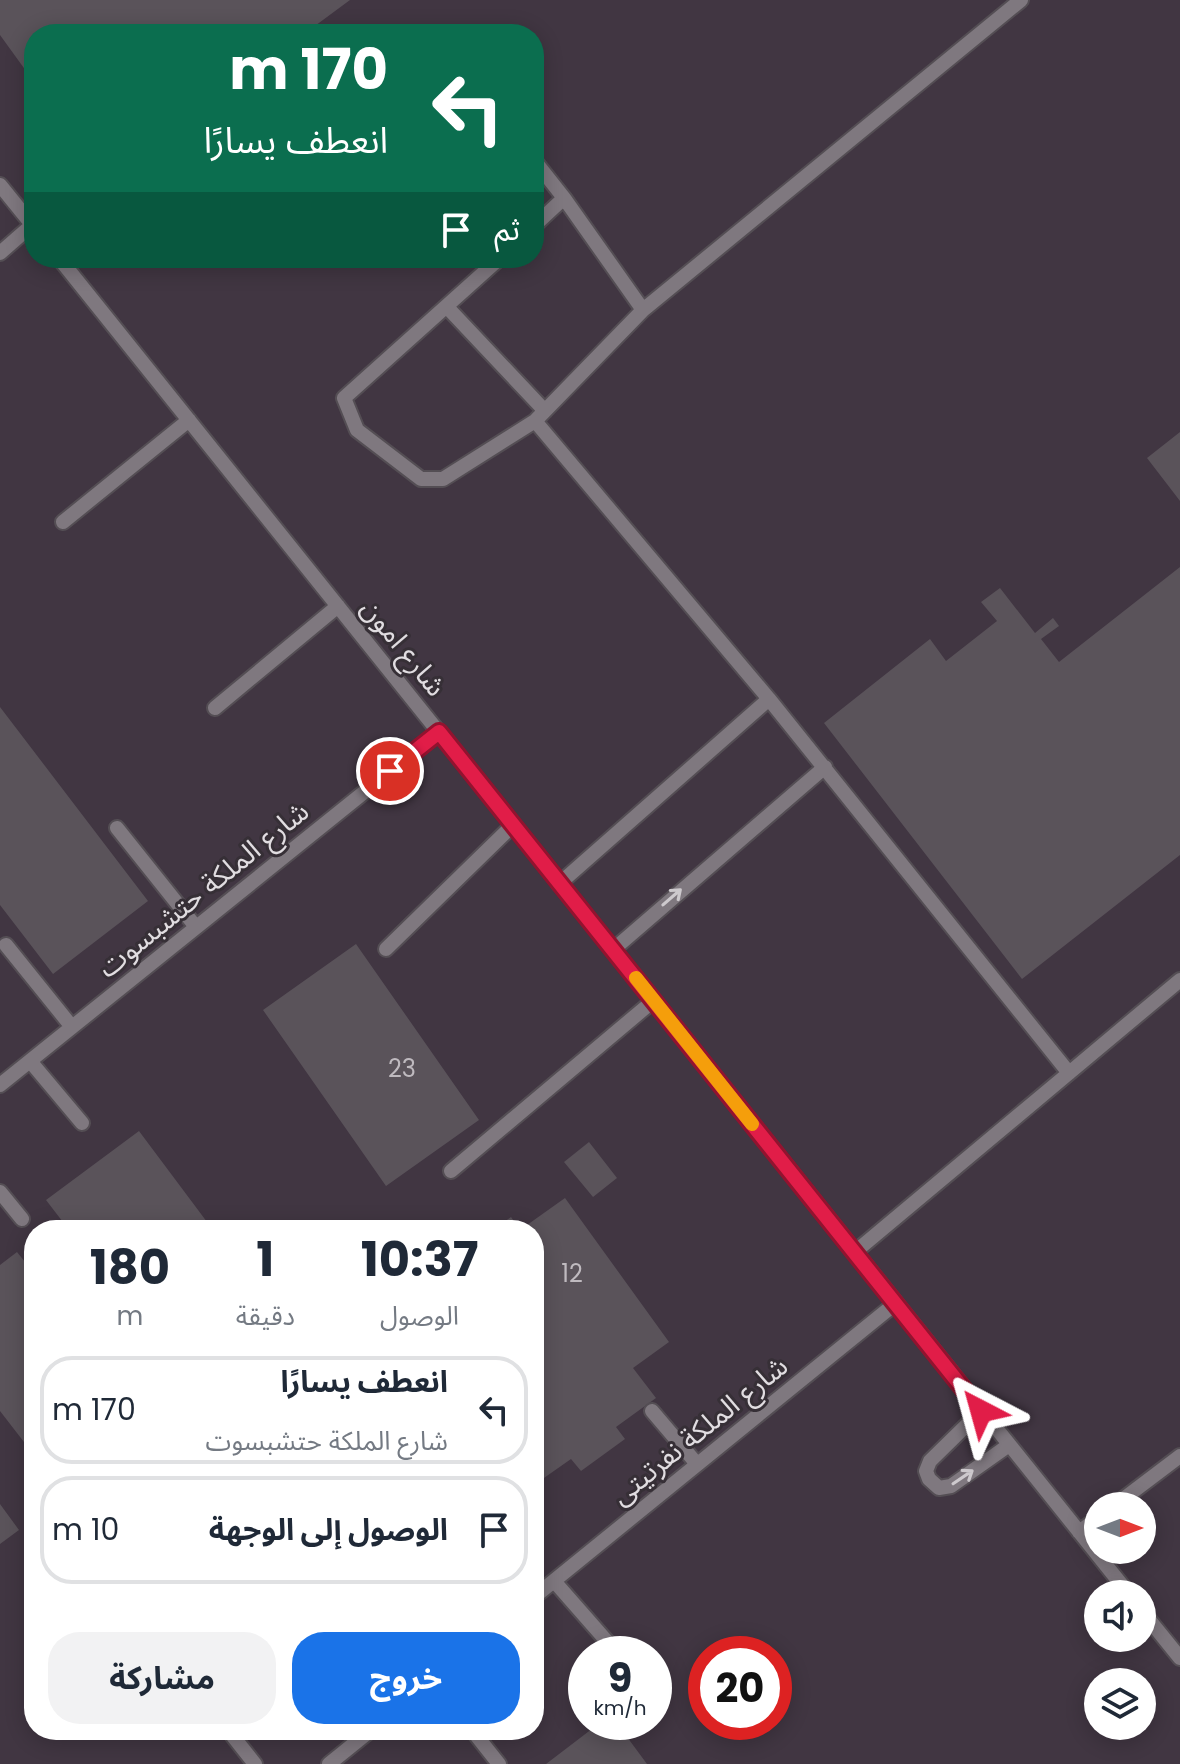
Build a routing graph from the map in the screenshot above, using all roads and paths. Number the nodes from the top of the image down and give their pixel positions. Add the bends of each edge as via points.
1 (1021, 0) edge
2 (544, 173) edge
3 (0, 185) edge
4 (564, 198) junction
5 (24, 215) edge
6 (544, 217) edge
7 (24, 233) edge
8 (0, 253) edge
9 (67, 268) edge
10 (489, 268) edge
11 (447, 307) junction
12 (643, 310) junction
13 (540, 416) junction
14 (189, 420) junction
15 (63, 522) dead end
16 (338, 606) junction
17 (769, 699) junction
18 (215, 708) dead end
19 (439, 732) junction
20 (825, 767) junction
21 (513, 825) junction
22 (117, 828) dead end
23 (559, 884) junction
24 (196, 927) junction
25 (6, 945) dead end
26 (386, 949) dead end
27 (614, 949) junction
28 (1180, 980) edge
29 (653, 1001) junction
30 (72, 1027) junction
31 (30, 1061) junction
32 (1069, 1073) junction
33 (0, 1085) edge
34 (82, 1123) dead end
35 (451, 1171) dead end
36 (0, 1192) edge
37 (22, 1219) dead end
38 (855, 1252) junction
39 (896, 1303) junction
40 (652, 1411) dead end
41 (981, 1411) junction
42 (1009, 1445) junction
43 (1180, 1456) edge
44 (697, 1464) junction
45 (1132, 1492) edge
46 (1084, 1528) edge
47 (1079, 1532) junction
48 (1118, 1580) edge
49 (554, 1581) junction
50 (544, 1589) edge
51 (1156, 1628) edge
52 (602, 1636) edge
53 (1180, 1658) edge
54 (236, 1740) edge
55 (359, 1740) edge
56 (480, 1740) edge
57 (255, 1764) edge
58 (329, 1764) edge
59 (499, 1764) edge

1 - 12 lane
2 - 4 lane
3 - 5 lane
4 - 6 lane
4 - 12 lane
7 - 8 lane
9 - 14 lane, شارع امون
10 - 11 lane
11 - 13 lane
11 - 13 lane via 344,398 357,430 421,479 443,479
12 - 13 lane
13 - 17 lane
14 - 15 lane
14 - 16 lane, شارع امون
16 - 18 lane
16 - 19 lane, شارع امون
17 - 20 lane
17 - 23 lane
19 - 21 lane, شارع امون
19 - 24 lane, شارع الملكة حتشبسوت
27 -> 20 lane
20 - 32 lane
21 - 23 lane, شارع امون
21 - 26 lane
22 - 24 lane
23 - 27 lane, شارع امون
24 - 30 lane, شارع الملكة حتشبسوت
25 - 30 lane
27 - 29 lane, شارع امون
28 - 32 lane
29 - 35 lane
29 - 38 lane, شارع امون
30 - 31 lane, شارع الملكة حتشبسوت
31 - 33 lane, شارع الملكة حتشبسوت
31 - 34 lane
32 - 38 lane
36 - 37 lane
38 - 39 lane, شارع امون
39 - 41 lane, شارع امون
39 - 44 lane, شارع الملكة نفرتيتى
40 - 44 lane
41 - 42 lane, شارع امون
41 -> 42 lane via 930,1461 929,1479 939,1488 951,1486
42 - 47 lane, شارع امون
43 - 45 lane
44 - 49 lane, شارع الملكة نفرتيتى
46 - 47 lane
47 - 48 lane, شارع امون
49 - 50 lane, شارع الملكة نفرتيتى
49 - 52 lane
51 - 53 lane
54 - 57 lane
55 - 58 lane
56 - 59 lane

